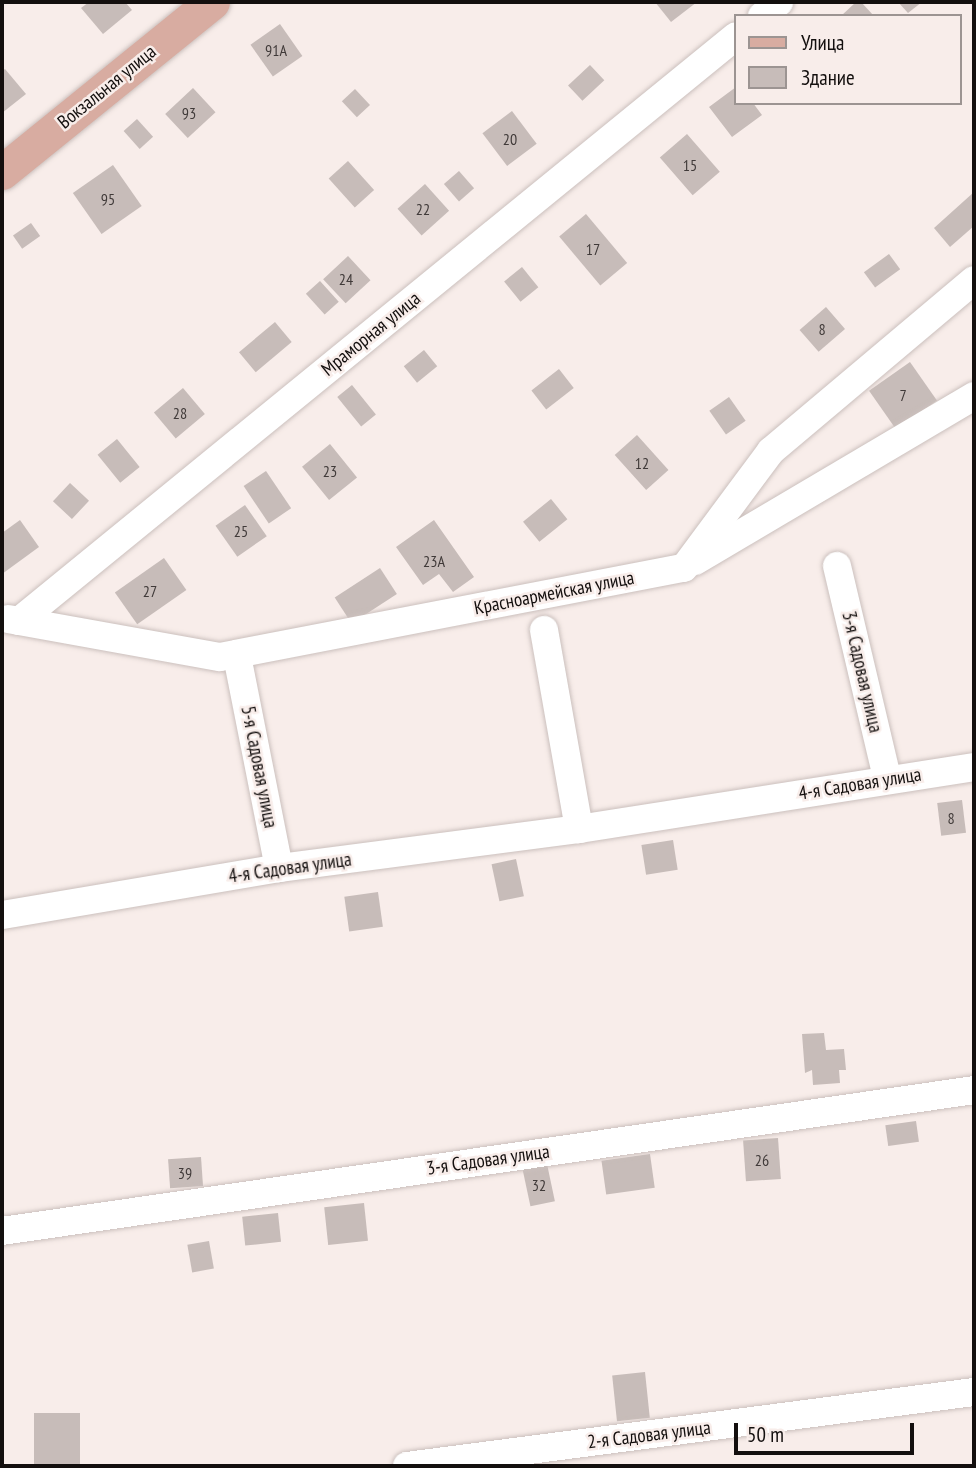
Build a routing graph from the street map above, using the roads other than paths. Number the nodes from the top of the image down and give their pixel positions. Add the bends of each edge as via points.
1 (212, 2) edge
2 (779, 2) edge
3 (764, 14) edge
4 (734, 38) edge
5 (2, 172) edge
6 (974, 280) edge
7 (974, 396) edge
8 (837, 566) dead end
9 (684, 568) junction
10 (10, 620) edge
11 (544, 630) dead end
12 (239, 666) dead end
13 (974, 767) edge
14 (887, 778) junction
15 (579, 829) junction
16 (279, 868) junction
17 (2, 914) edge
18 (974, 1090) edge
19 (2, 1231) edge
20 (974, 1392) edge
21 (407, 1466) edge

1 - 5 main road, Вокзальная улица
2 - 3 street
4 - 10 street, Мраморная улица
6 - 9 street via 771,451
7 - 9 street, Красноармейская улица
8 - 14 street, 3-я Садовая улица
9 - 10 street, Красноармейская улица via 220,657
11 - 15 street
12 - 16 street, 5-я Садовая улица
13 - 14 street, 4-я Садовая улица
14 - 15 street, 4-я Садовая улица
15 - 16 street, 4-я Садовая улица
16 - 17 street, 4-я Садовая улица
18 - 19 street, 3-я Садовая улица
20 - 21 street, 2-я Садовая улица

